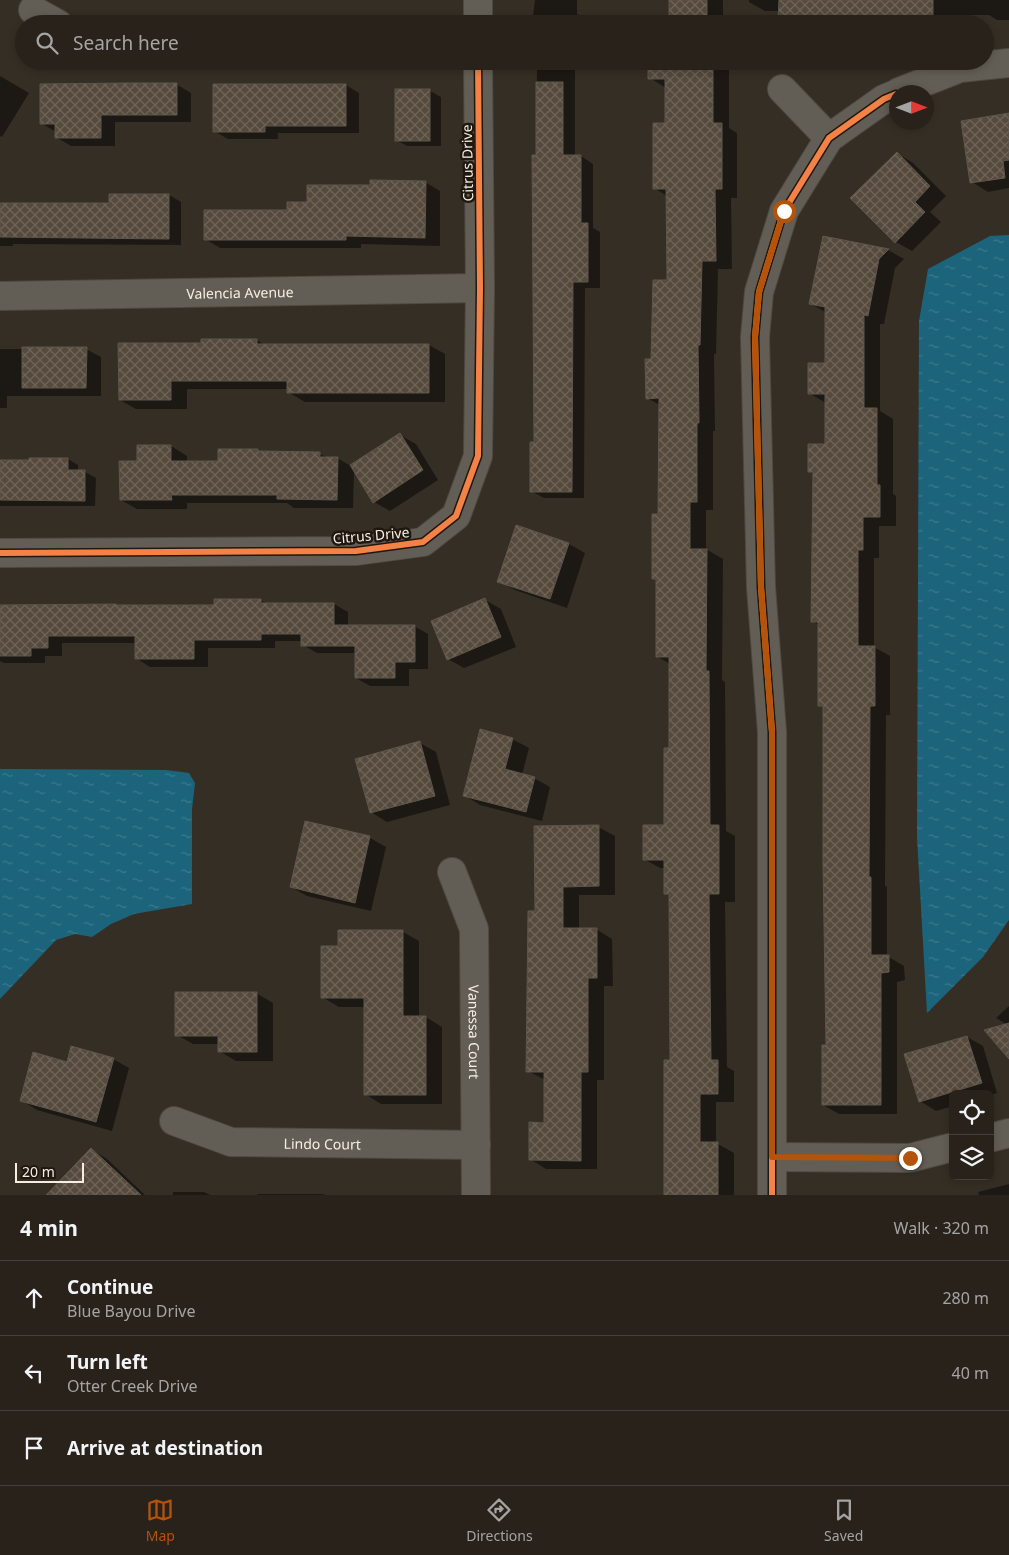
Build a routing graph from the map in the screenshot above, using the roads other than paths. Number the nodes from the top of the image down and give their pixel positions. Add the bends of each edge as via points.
1 (478, 0) edge
2 (33, 10) dead end
3 (42, 15) edge
4 (478, 15) edge
5 (1009, 63) edge
6 (994, 65) edge
7 (478, 70) edge
8 (955, 70) edge
9 (918, 85) edge
10 (782, 89) dead end
11 (889, 97) edge
12 (830, 138) junction
13 (480, 288) junction
14 (0, 296) edge
15 (0, 553) edge
16 (452, 872) dead end
17 (174, 1121) dead end
18 (1009, 1132) edge
19 (994, 1137) edge
20 (476, 1145) junction
21 (949, 1149) edge
22 (772, 1157) junction
23 (476, 1195) edge
24 (772, 1195) edge

1 - 4 street
2 - 3 street
5 - 6 street
7 - 13 street, Citrus Drive
8 - 9 street
10 - 12 street
11 - 12 street
12 - 22 street via 784,211 759,292 755,337 761,587 772,732
13 - 14 street, Valencia Avenue
13 - 15 street, Citrus Drive via 478,456 456,516 423,542 356,551
16 - 20 street, Vanessa Court via 474,929
17 - 20 street, Lindo Court via 231,1142
18 - 19 street
20 - 23 street, Vanessa Court
21 - 22 street via 910,1158
22 - 24 street

